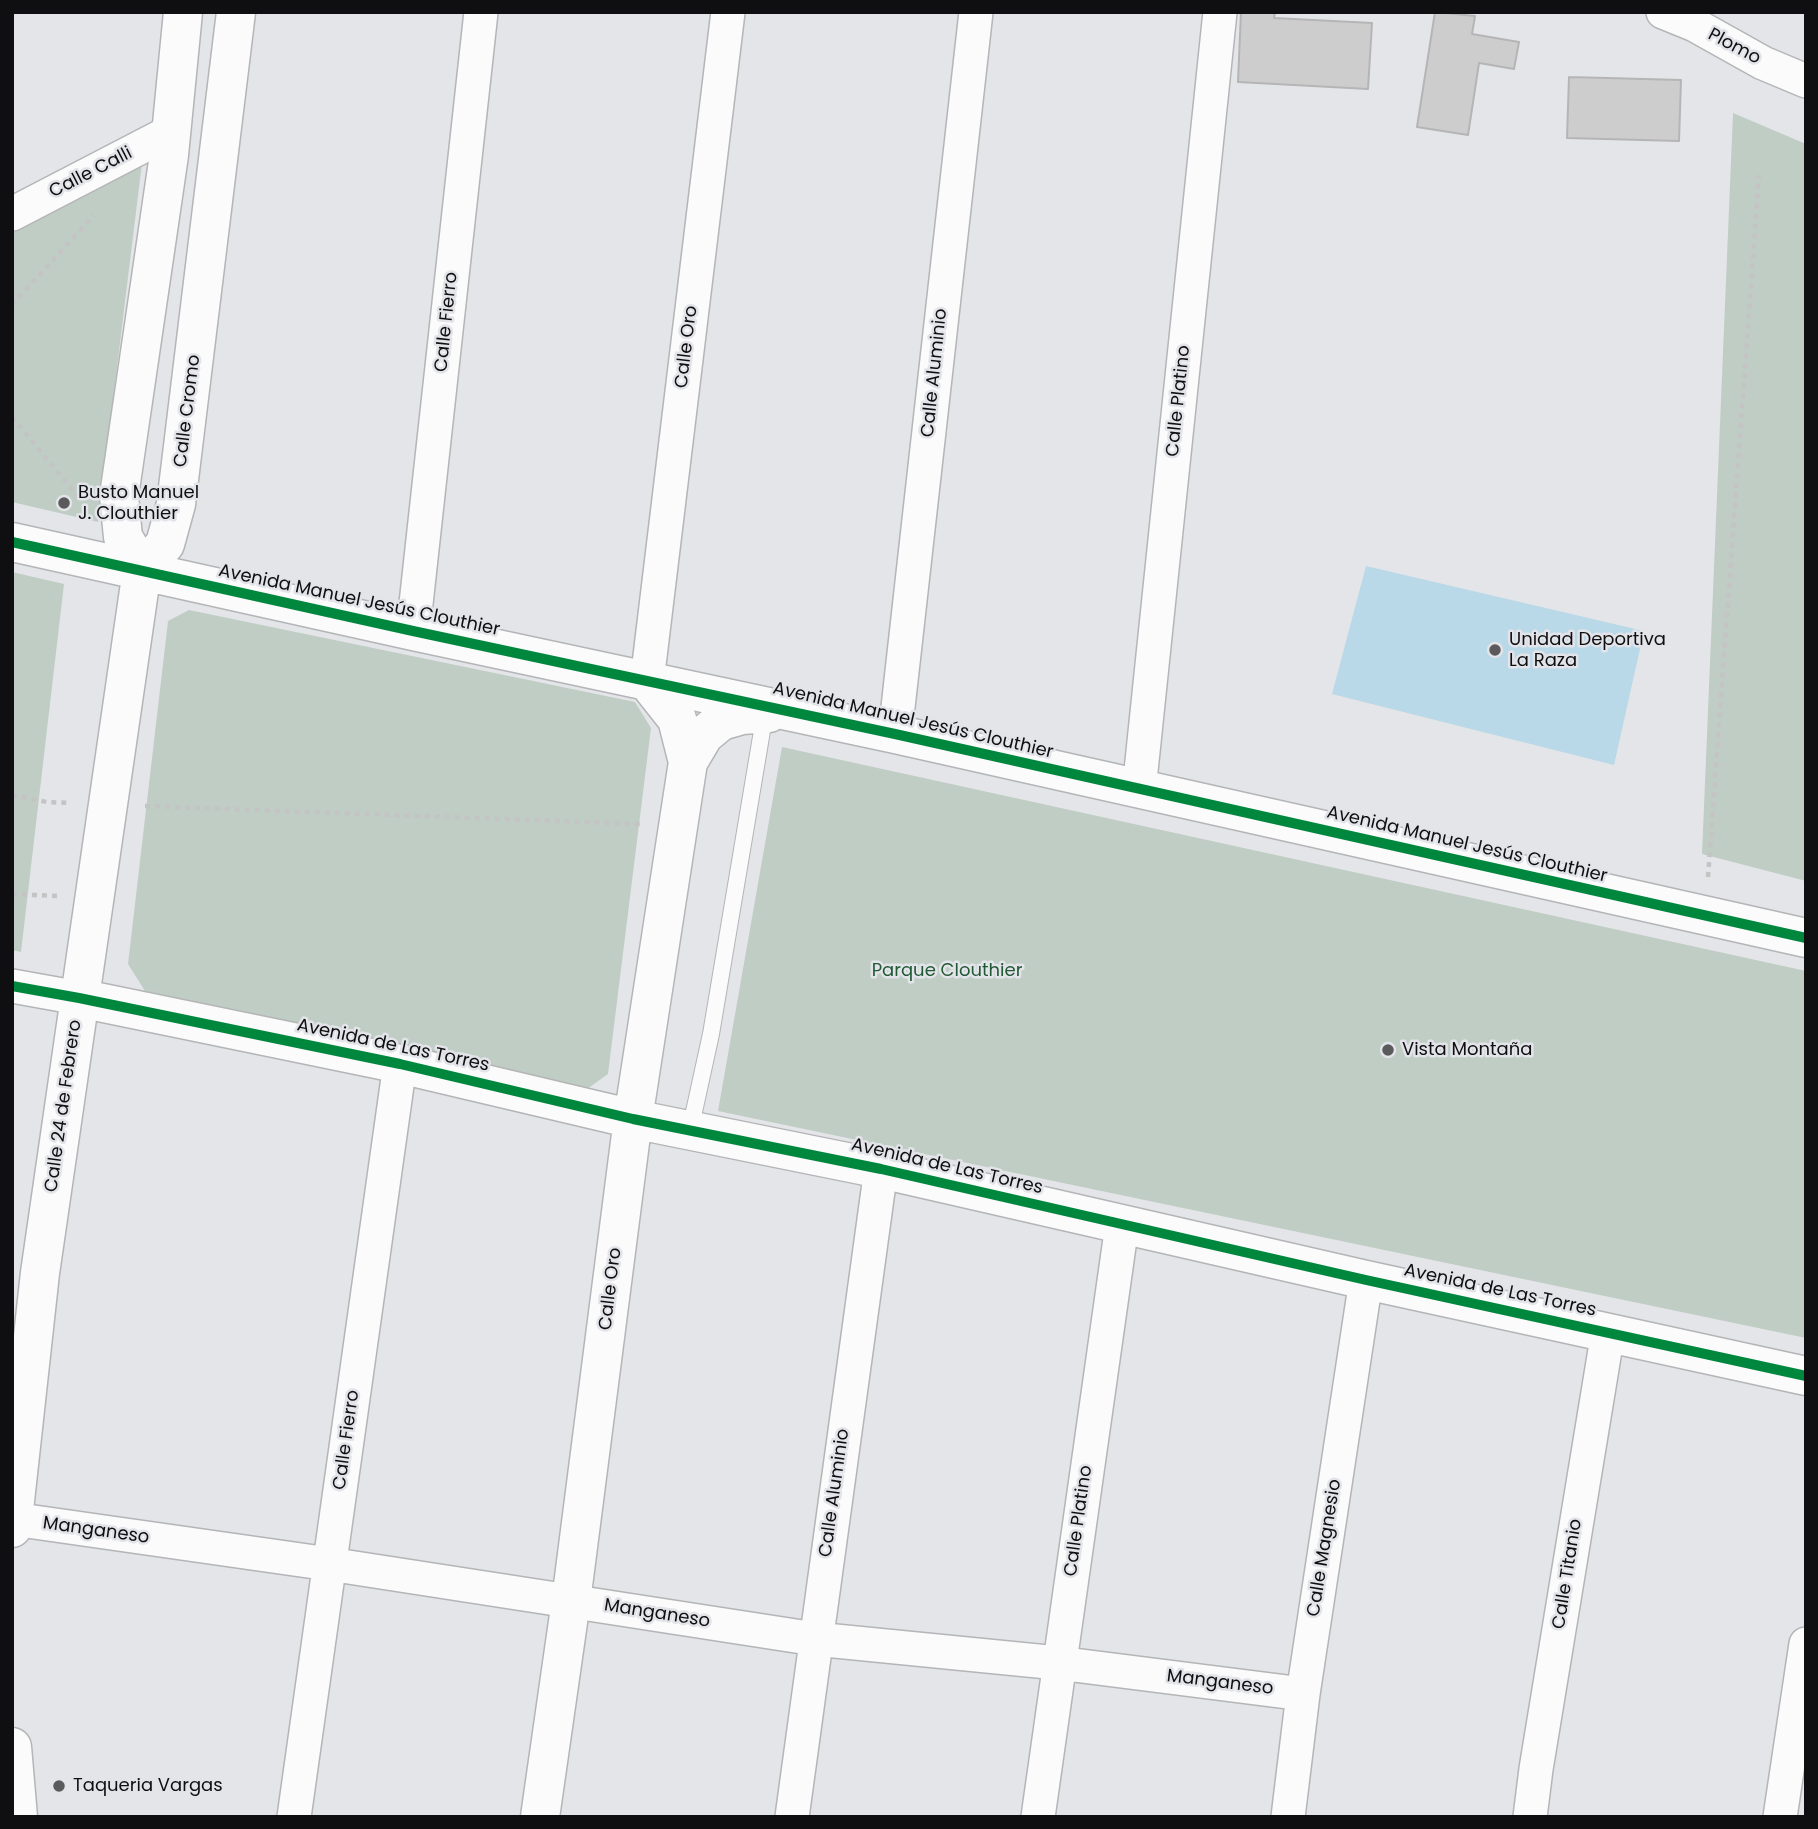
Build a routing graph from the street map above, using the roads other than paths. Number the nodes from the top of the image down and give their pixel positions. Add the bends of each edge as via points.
1 (183, 12) edge
2 (236, 12) edge
3 (481, 12) edge
4 (728, 12) edge
5 (976, 12) edge
6 (1220, 12) edge
7 (1662, 12) edge
8 (1806, 81) edge
9 (170, 132) junction
10 (12, 214) edge
11 (12, 542) edge
12 (142, 570) junction
13 (413, 631) junction
14 (647, 681) junction
15 (778, 712) junction
16 (895, 734) junction
17 (688, 762) junction
18 (1139, 790) junction
19 (1806, 939) edge
20 (12, 986) edge
21 (79, 998) junction
22 (400, 1064) junction
23 (633, 1119) junction
24 (690, 1130) junction
25 (881, 1170) junction
26 (1122, 1225) junction
27 (1366, 1280) junction
28 (1608, 1332) junction
29 (1806, 1376) edge
30 (19, 1403) edge
31 (13, 1519) edge
32 (12, 1528) edge
33 (330, 1564) junction
34 (571, 1601) junction
35 (815, 1639) junction
36 (1806, 1644) edge
37 (1058, 1663) junction
38 (1303, 1694) junction
39 (12, 1747) edge
40 (18, 1817) edge
41 (294, 1817) edge
42 (540, 1817) edge
43 (792, 1817) edge
44 (1038, 1817) edge
45 (1288, 1817) edge
46 (1530, 1817) edge
47 (1780, 1817) edge

1 - 9 street
2 - 12 street, Calle Cromo via 176,504 165,544
3 - 13 street, Calle Fierro
4 - 14 street, Calle Oro
5 - 16 street, Calle Aluminio
6 - 18 street, Calle Platino
7 - 8 street, Plomo
9 - 10 street, Calle Calli
9 - 12 street via 119,496 123,537
11 - 12 street, Avenida Manuel Jesús Clouthier
12 - 13 street, Avenida Manuel Jesús Clouthier
12 - 21 street, Calle 24 de Febrero
13 - 14 street, Avenida Manuel Jesús Clouthier
14 - 15 street, Avenida Manuel Jesús Clouthier
14 - 17 street via 677,719
15 - 16 street, Avenida Manuel Jesús Clouthier
15 - 17 street via 721,721 704,735
15 - 24 lane
16 - 18 street, Avenida Manuel Jesús Clouthier
17 - 23 street, Calle Oro
18 - 19 street, Avenida Manuel Jesús Clouthier
20 - 21 street
21 - 22 street, Avenida de Las Torres
21 - 30 street, Calle 24 de Febrero
22 - 23 street, Avenida de Las Torres
22 - 33 street, Calle Fierro
23 - 24 street, Avenida de Las Torres
23 - 34 street, Calle Oro
24 - 25 street, Avenida de Las Torres
25 - 26 street, Avenida de Las Torres
25 - 35 street, Calle Aluminio
26 - 27 street, Avenida de Las Torres
26 - 37 street, Calle Platino
27 - 28 street, Avenida de Las Torres
27 - 38 street, Calle Magnesio
28 - 29 street, Avenida de Las Torres
28 - 46 street, Calle Titanio
30 - 31 street, Calle 24 de Febrero
31 - 32 street, Calle 24 de Febrero
31 - 33 street, Manganeso
33 - 34 street, Manganeso
33 - 41 street, Calle Fierro
34 - 35 street, Manganeso
34 - 42 street, Calle Oro
35 - 37 street, Manganeso
35 - 43 street, Calle Aluminio
36 - 47 street
37 - 38 street, Manganeso
37 - 44 street, Calle Platino
38 - 45 street, Calle Magnesio
39 - 40 street

